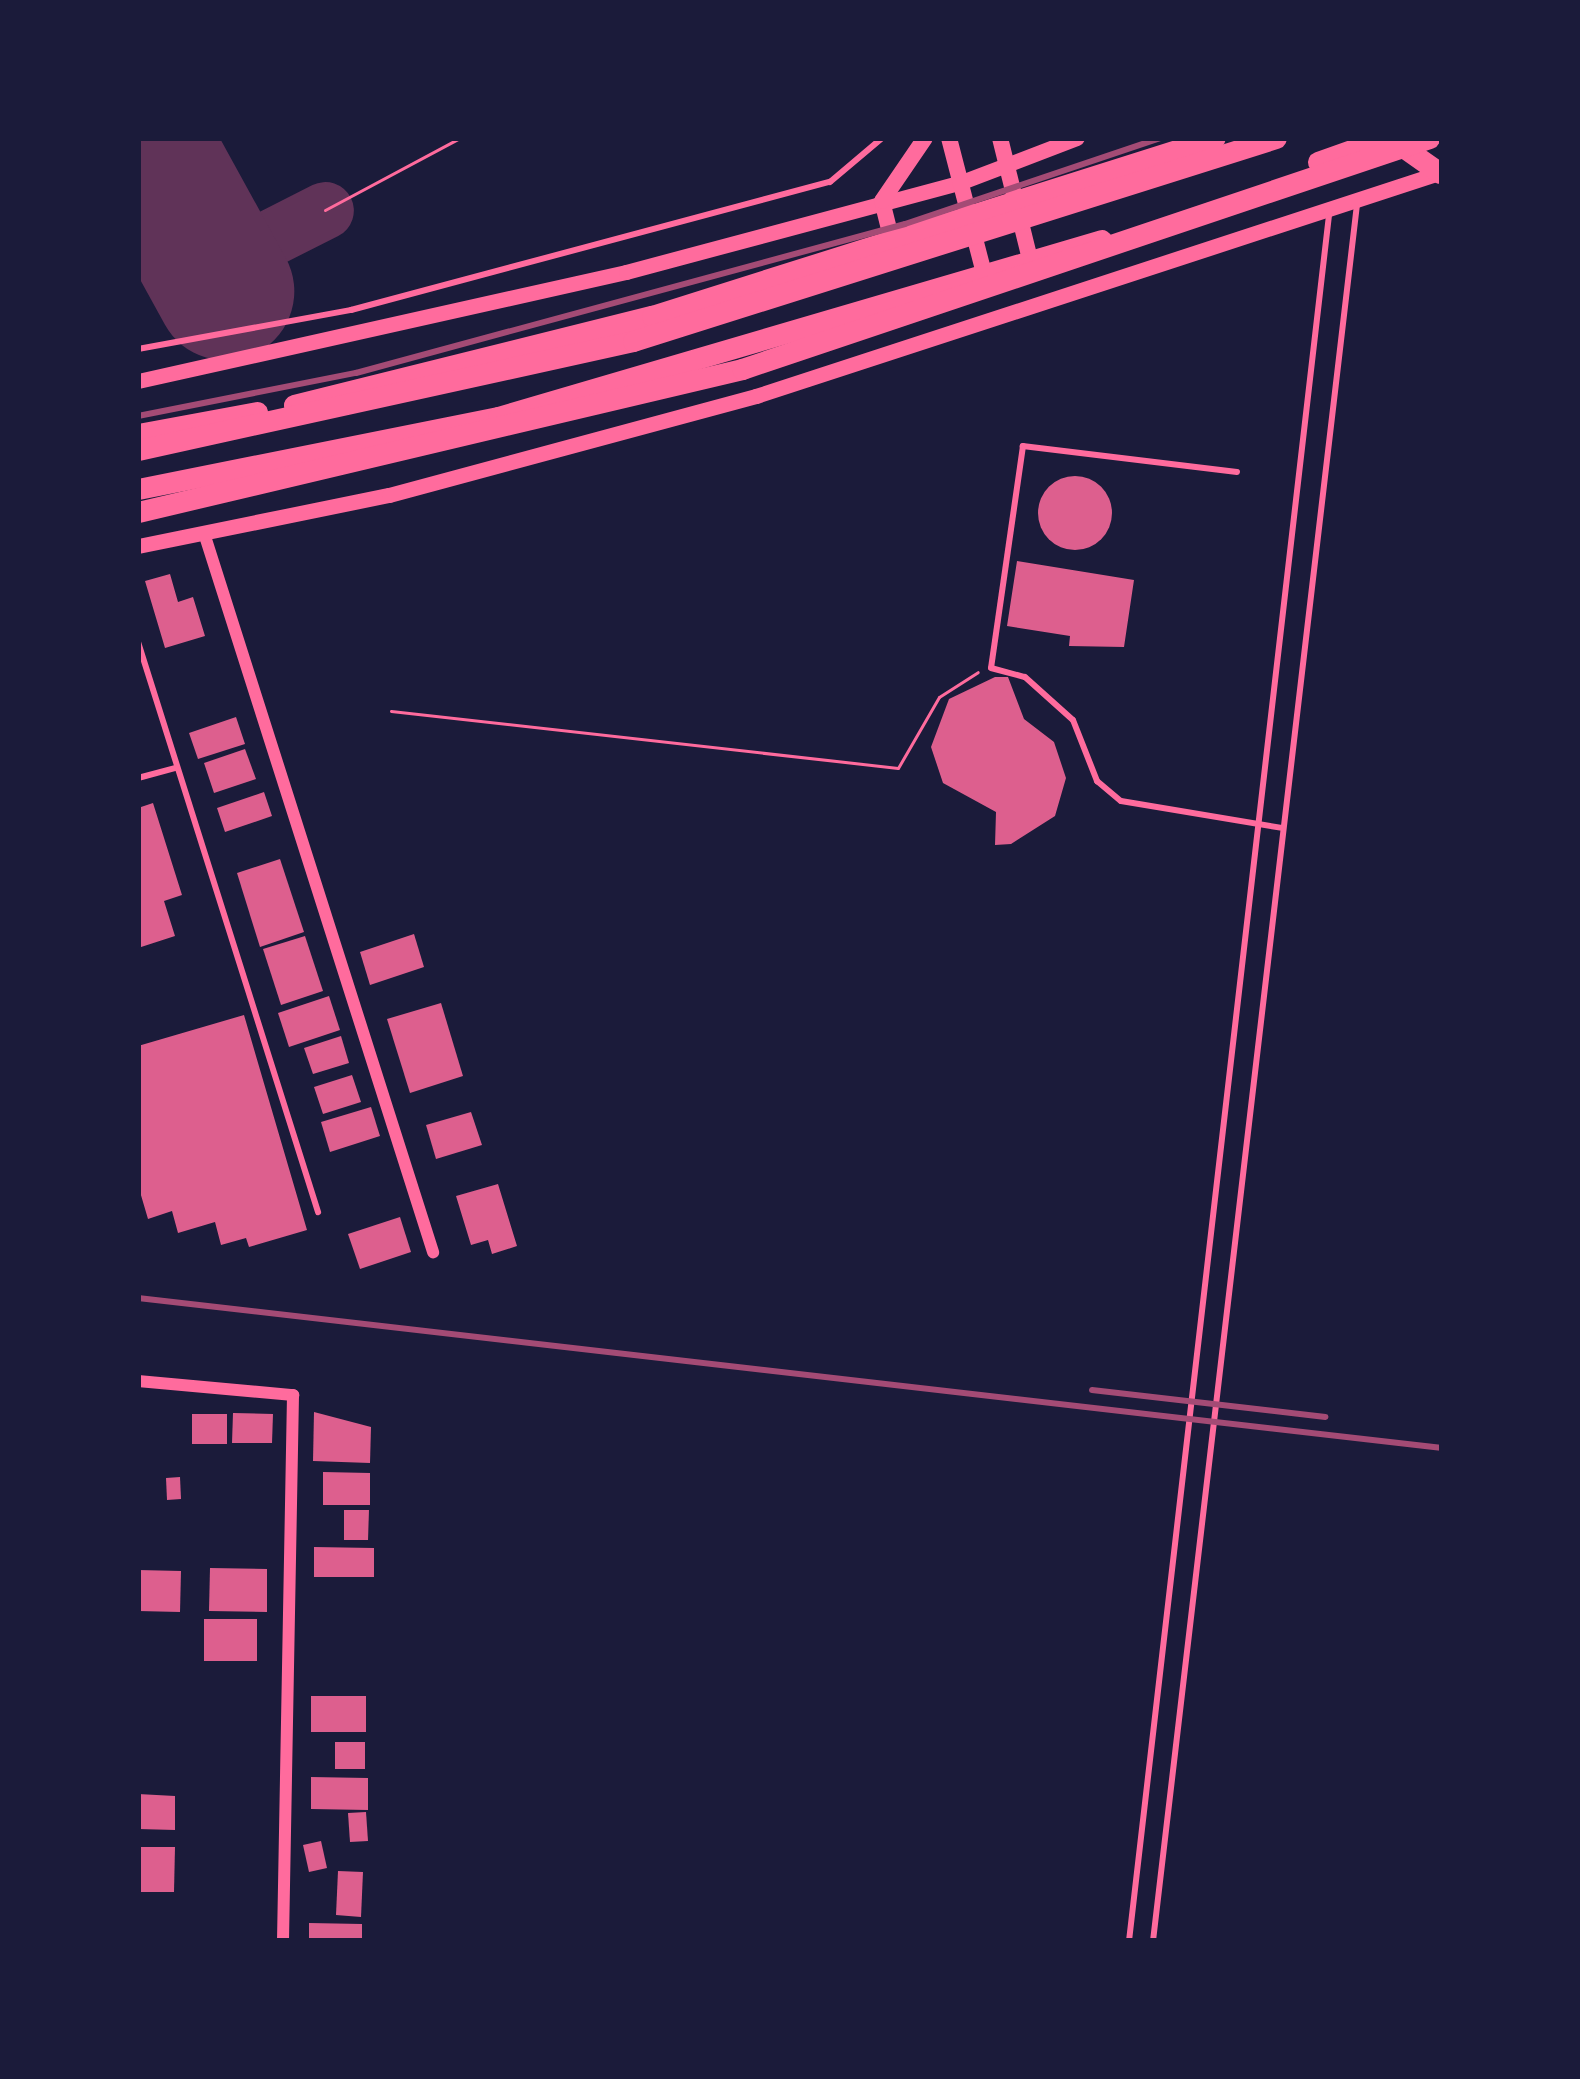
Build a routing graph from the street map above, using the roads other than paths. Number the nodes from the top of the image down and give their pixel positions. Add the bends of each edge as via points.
1 (882, 138) edge
2 (925, 138) edge
3 (949, 138) edge
4 (1000, 138) edge
5 (1074, 138) edge
6 (1215, 138) edge
7 (1276, 138) edge
8 (1429, 138) edge
9 (1394, 143) edge
10 (1007, 166) junction
11 (1441, 172) edge
12 (959, 183) junction
13 (882, 201) junction
14 (1357, 201) junction
15 (1019, 207) junction
16 (1329, 211) junction
17 (969, 222) junction
18 (893, 245) junction
19 (1035, 279) junction
20 (990, 294) junction
21 (138, 349) edge
22 (138, 381) edge
23 (138, 434) edge
24 (138, 450) edge
25 (1237, 472) dead end
26 (138, 489) edge
27 (138, 512) edge
28 (204, 533) junction
29 (138, 546) edge
30 (138, 642) edge
31 (177, 768) junction
32 (138, 778) edge
33 (1260, 823) junction
34 (1282, 828) junction
35 (318, 1212) dead end
36 (433, 1252) dead end
37 (138, 1381) edge
38 (283, 1941) edge
39 (1129, 1941) edge
40 (1153, 1941) edge

1 - 21 lane via 830,182 351,310
2 - 13 main road
3 - 12 main road
4 - 10 main road
5 - 10 street
6 - 15 highway
7 - 24 highway via 633,341
8 - 9 highway
9 - 11 highway
9 - 19 highway
9 - 26 highway via 1087,246 595,392
10 - 12 street
10 - 15 main road
11 - 14 street
12 - 13 street
12 - 17 main road
13 - 18 main road
13 - 22 street via 346,341
14 - 16 street
14 - 34 lane
15 - 17 highway
15 - 19 main road
16 - 28 street via 435,483
16 - 33 lane
17 - 18 highway
17 - 20 main road
18 - 23 highway via 465,364
19 - 20 highway
20 - 27 highway via 489,436
25 - 33 lane via 1023,446 991,668 1025,677 1073,720 1097,781 1121,801
28 - 29 street
28 - 36 street
30 - 31 lane
31 - 32 lane
31 - 35 lane
33 - 34 lane
33 - 39 lane
34 - 40 lane
37 - 38 street via 293,1395

